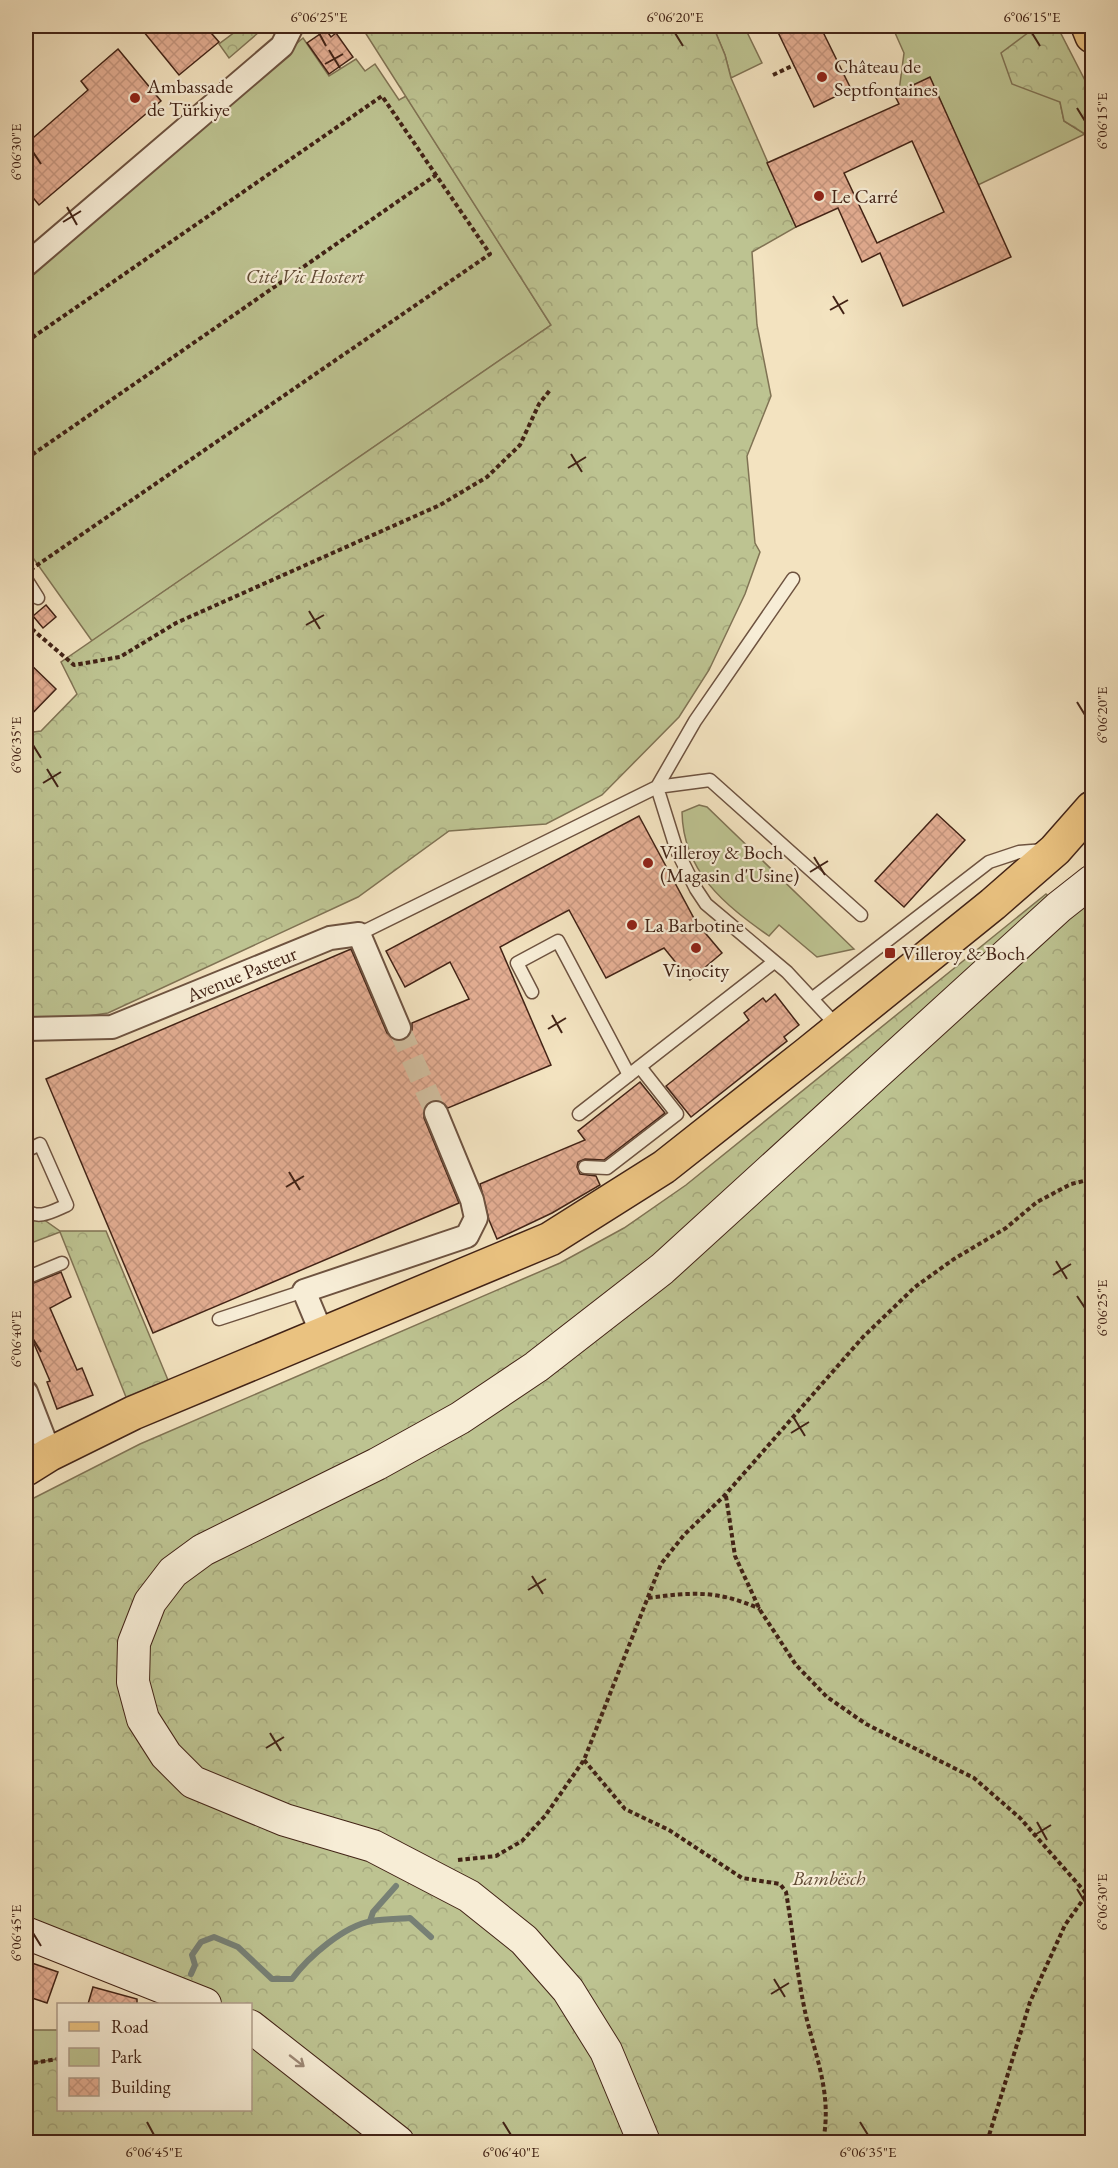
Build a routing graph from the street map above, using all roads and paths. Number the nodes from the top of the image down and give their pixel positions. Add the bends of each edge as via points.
1 (292, 26) edge
2 (1088, 26) edge
3 (1092, 36) edge
4 (794, 65) dead end
5 (773, 75) dead end
6 (436, 175) junction
7 (26, 265) edge
8 (26, 342) edge
9 (550, 390) dead end
10 (26, 459) edge
11 (26, 573) edge
12 (26, 579) edge
13 (793, 579) dead end
14 (38, 598) dead end
15 (26, 624) edge
16 (657, 787) junction
17 (1092, 808) edge
18 (1055, 850) junction
19 (1092, 881) edge
20 (861, 915) dead end
21 (359, 934) junction
22 (774, 962) junction
23 (532, 992) dead end
24 (813, 999) junction
25 (399, 1028) tunnel mouth
26 (839, 1028) junction
27 (26, 1029) edge
28 (640, 1067) junction
29 (629, 1075) junction
30 (436, 1113) tunnel mouth
31 (579, 1114) dead end
32 (26, 1151) edge
33 (585, 1167) dead end
34 (1092, 1179) edge
35 (26, 1209) edge
36 (62, 1263) dead end
37 (26, 1278) edge
38 (304, 1291) junction
39 (219, 1319) dead end
40 (322, 1334) junction
41 (26, 1392) edge
42 (38, 1462) edge
43 (725, 1495) junction
44 (647, 1598) junction
45 (760, 1610) junction
46 (584, 1760) junction
47 (435, 1877) junction
48 (1092, 1887) edge
49 (1087, 1892) junction
50 (1092, 1900) edge
51 (26, 1933) edge
52 (202, 2003) edge
53 (252, 2028) edge
54 (57, 2059) edge
55 (26, 2064) edge
56 (398, 2142) edge
57 (644, 2142) edge
58 (823, 2142) edge
59 (987, 2142) edge

1 - 7 street via 282,46
2 - 3 main road
4 - 5 path
6 - 8 path via 382,96
6 - 10 path
6 - 11 path via 490,254
9 - 15 path via 538,404 520,445 487,477 440,506 176,623 120,657 74,665
12 - 14 lane
13 - 16 lane via 694,721
16 - 20 lane via 710,780
16 - 21 lane
16 - 22 lane via 677,851 696,889 716,913
17 - 18 main road
18 - 24 lane via 1019,852 989,862
18 - 26 main road
19 - 47 main road via 662,1269 599,1320 460,1418 203,1550 173,1572 150,1602 134,1643 133,1682 143,1719 166,1755 193,1782 285,1821 373,1846
21 - 25 street
21 - 27 street, Avenue Pasteur via 330,938 112,1027
22 - 24 lane
22 - 28 lane
23 - 29 lane via 517,963 558,941
24 - 26 lane
26 - 40 main road via 664,1167 550,1239
28 - 29 lane
28 - 33 lane via 677,1114 607,1168
29 - 31 lane
30 - 38 street via 472,1200 476,1218 467,1236
32 - 35 lane via 40,1144 67,1206 39,1216
34 - 43 path via 1071,1184 1037,1202 1006,1228 915,1287 863,1337
36 - 37 lane
38 - 39 lane
38 - 40 street
40 - 42 main road via 133,1413
41 - 42 street
43 - 44 path via 661,1564
43 - 45 path via 735,1556
44 - 45 path via 691,1592 734,1597
44 - 46 path
45 - 49 path via 796,1665 827,1697 866,1725 974,1778 1020,1818
46 - 47 path via 545,1816 522,1841 496,1856 457,1860
46 - 58 path via 625,1809 669,1830 742,1878 780,1884 786,1892 806,2015 820,2060 828,2119
47 - 57 main road via 469,1896 524,1940 568,1989 606,2051
48 - 49 path
49 - 50 path
49 - 59 path via 1065,1925 1030,2001
51 - 52 main road
53 -> 56 main road
54 - 55 path

